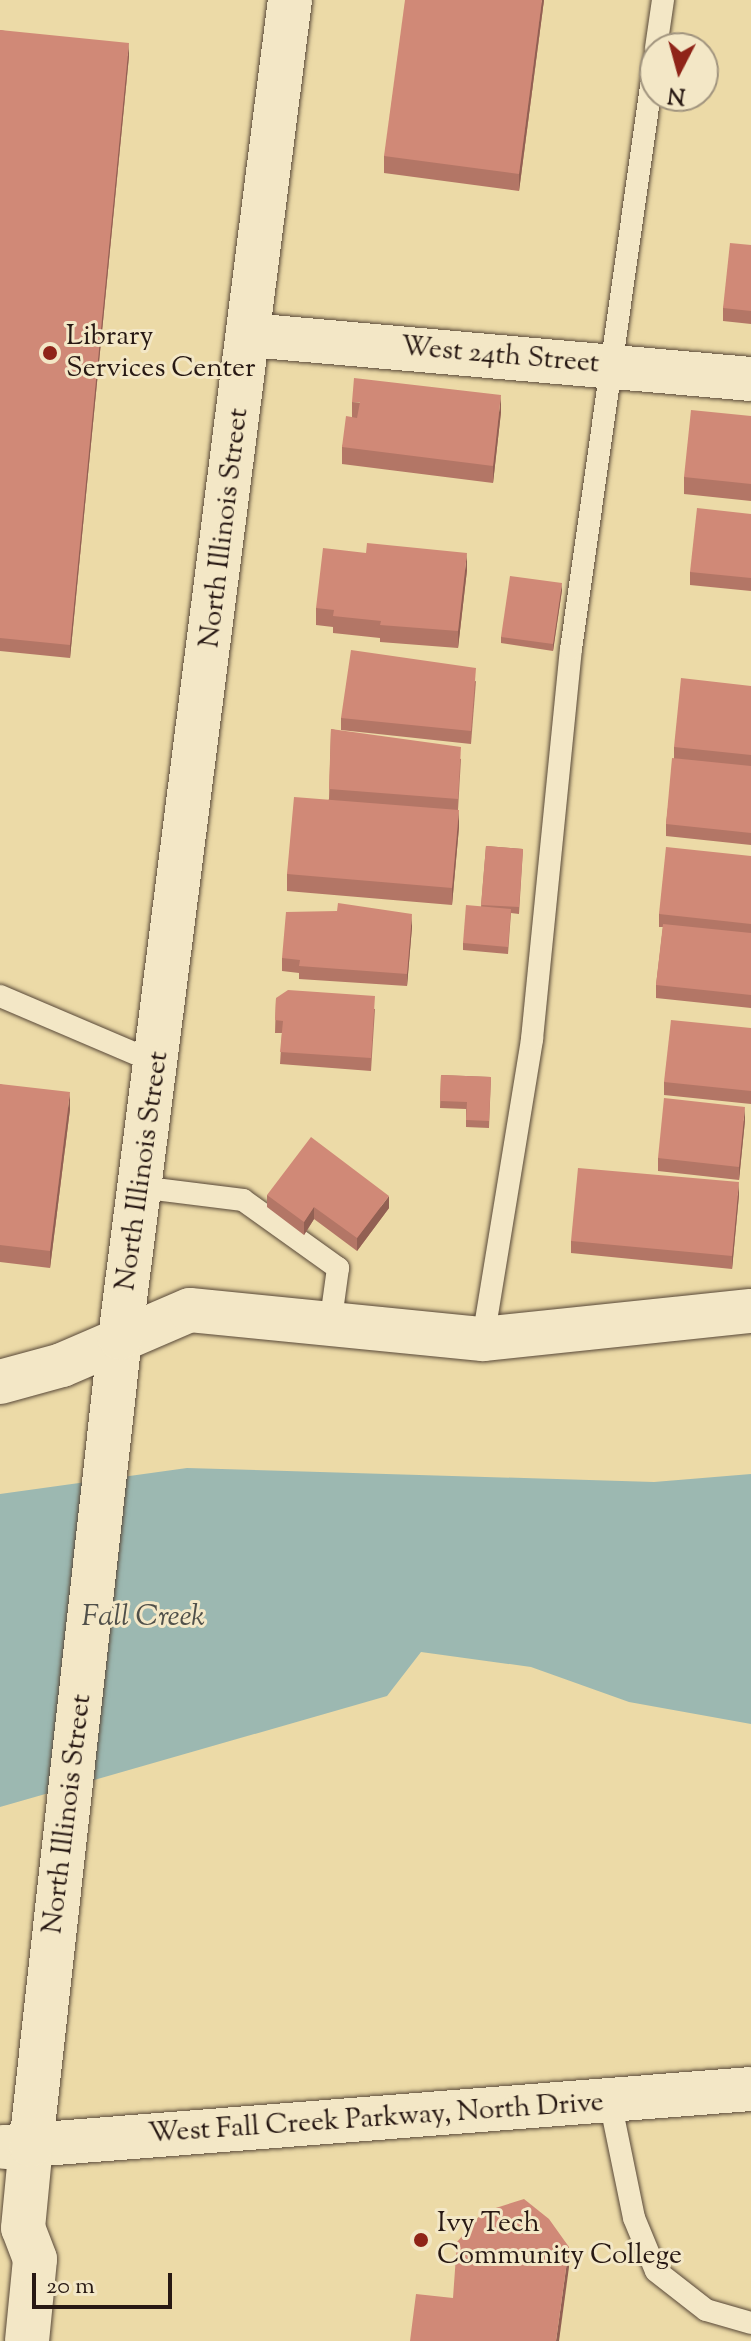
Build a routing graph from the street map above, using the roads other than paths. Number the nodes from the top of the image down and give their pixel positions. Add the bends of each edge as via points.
1 (290, 0) edge
2 (663, 0) edge
3 (658, 32) edge
4 (647, 112) edge
5 (249, 335) junction
6 (612, 366) junction
7 (751, 379) edge
8 (0, 996) edge
9 (157, 1063) junction
10 (139, 1187) junction
11 (751, 1311) edge
12 (330, 1326) junction
13 (120, 1338) junction
14 (483, 1339) junction
15 (0, 1382) edge
16 (751, 2089) edge
17 (610, 2101) junction
18 (15, 2146) edge
19 (751, 2323) edge
20 (27, 2341) edge

1 - 5 main road, North Illinois Street
2 - 3 lane
4 - 6 lane
5 - 6 main road, West 24th Street
5 - 9 main road, North Illinois Street
6 - 7 main road, West 24th Street
6 - 14 lane via 571,649 532,1039
8 - 9 lane
9 - 10 main road, North Illinois Street
10 - 12 lane via 243,1200 338,1268
10 - 13 main road, North Illinois Street
11 - 14 main road
12 - 13 main road via 190,1310
12 - 14 main road
13 - 15 main road via 62,1365
13 - 18 main road, North Illinois Street via 50,1970
16 - 17 main road, West Fall Creek Parkway, North Drive
17 - 18 main road, West Fall Creek Parkway, North Drive
17 - 19 lane via 634,2218 656,2271 706,2310
18 - 20 main road, North Illinois Street via 23,2228 35,2259

